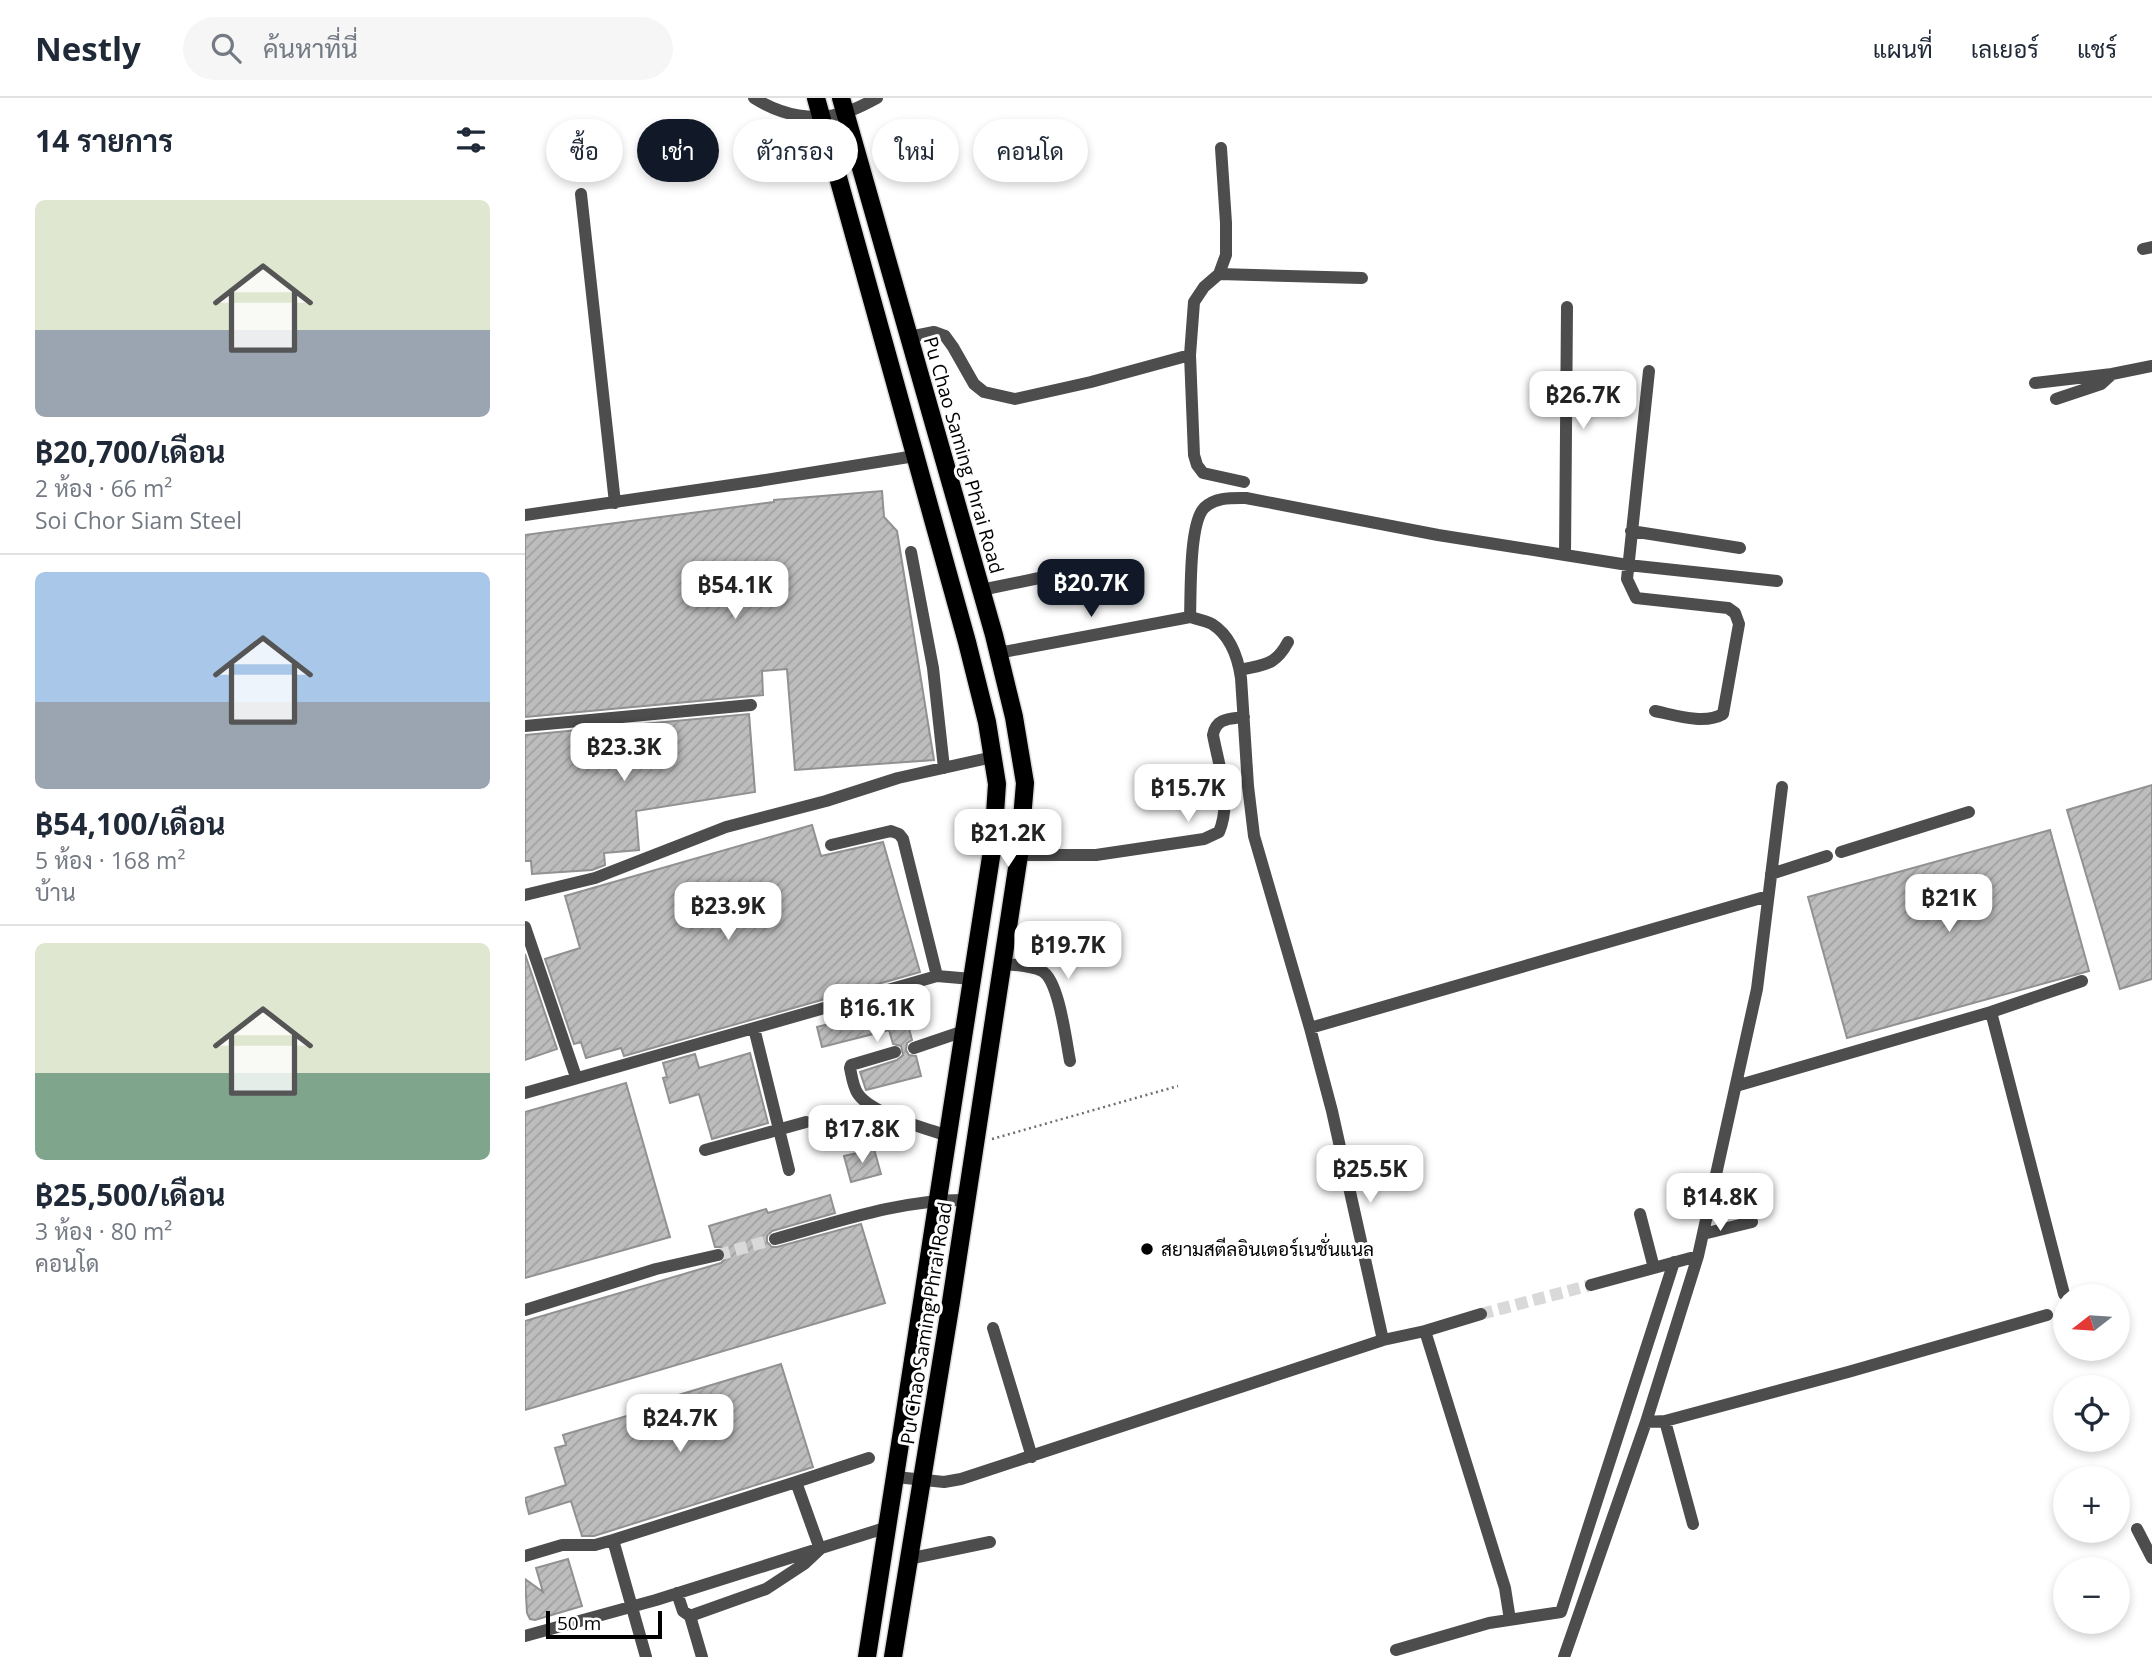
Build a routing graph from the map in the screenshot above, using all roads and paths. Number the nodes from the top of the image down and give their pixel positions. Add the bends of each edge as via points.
1 (754, 98) edge
2 (816, 98) edge
3 (877, 98) edge
4 (843, 105) edge
5 (821, 117) junction
6 (1221, 148) dead end
7 (581, 194) dead end
8 (1219, 274) junction
9 (1362, 278) dead end
10 (1567, 307) dead end
11 (909, 337) junction
12 (1190, 355) junction
13 (2152, 366) edge
14 (1649, 371) dead end
15 (2112, 374) junction
16 (2035, 383) dead end
17 (2056, 399) dead end
18 (915, 456) junction
19 (1244, 482) dead end
20 (615, 503) junction
21 (525, 515) edge
22 (1631, 531) junction
23 (1740, 548) dead end
24 (911, 552) dead end
25 (1565, 555) junction
26 (1627, 565) junction
27 (1044, 577) dead end
28 (1777, 581) dead end
29 (981, 590) junction
30 (1190, 617) junction
31 (1288, 642) dead end
32 (998, 653) junction
33 (1240, 670) junction
34 (751, 705) dead end
35 (1655, 711) dead end
36 (1244, 717) junction
37 (525, 726) edge
38 (993, 757) junction
39 (944, 768) junction
40 (1782, 787) dead end
41 (1969, 812) dead end
42 (831, 845) dead end
43 (1841, 852) dead end
44 (1019, 855) junction
45 (1827, 856) dead end
46 (1771, 874) junction
47 (525, 895) edge
48 (1768, 896) junction
49 (525, 928) edge
50 (1003, 964) junction
51 (937, 976) junction
52 (972, 979) junction
53 (2082, 981) dead end
54 (1991, 1012) junction
55 (754, 1028) junction
56 (1310, 1028) junction
57 (964, 1031) junction
58 (914, 1048) dead end
59 (895, 1052) dead end
60 (1070, 1061) dead end
61 (576, 1077) junction
62 (1178, 1086) dead end
63 (1735, 1086) junction
64 (525, 1093) edge
65 (806, 1122) dead end
66 (779, 1130) junction
67 (948, 1136) junction
68 (975, 1144) junction
69 (705, 1150) dead end
70 (789, 1170) dead end
71 (939, 1200) junction
72 (967, 1200) junction
73 (1640, 1214) dead end
74 (1752, 1222) dead end
75 (1703, 1234) junction
76 (775, 1238) tunnel mouth
77 (717, 1255) tunnel mouth
78 (1698, 1256) junction
79 (1674, 1262) junction
80 (1654, 1268) junction
81 (2061, 1284) edge
82 (1591, 1285) tunnel mouth
83 (525, 1310) edge
84 (1481, 1314) tunnel mouth
85 (2047, 1315) dead end
86 (993, 1328) dead end
87 (1425, 1331) junction
88 (1383, 1340) junction
89 (1665, 1421) junction
90 (1646, 1422) junction
91 (1032, 1457) junction
92 (869, 1458) dead end
93 (896, 1477) junction
94 (923, 1480) junction
95 (796, 1482) junction
96 (1693, 1524) dead end
97 (888, 1527) junction
98 (2137, 1529) dead end
99 (613, 1540) junction
100 (990, 1542) dead end
101 (820, 1549) junction
102 (525, 1556) edge
103 (2152, 1558) edge
104 (908, 1559) junction
105 (677, 1593) junction
106 (633, 1606) junction
107 (690, 1616) junction
108 (1510, 1620) junction
109 (525, 1636) edge
110 (1396, 1650) dead end
111 (646, 1657) edge
112 (702, 1657) edge
113 (867, 1657) edge
114 (893, 1657) edge
115 (1564, 1657) edge

1 - 5 street via 786,114
2 - 5 main road, Pu Chao Saming Phrai Road
3 - 4 street
4 - 5 street
4 - 11 main road, Pu Chao Saming Phrai Road
5 - 18 main road, Pu Chao Saming Phrai Road
6 - 8 street via 1226,255
7 - 20 street
8 - 9 street
8 - 12 street via 1194,302
10 - 25 street
11 - 12 street via 934,332 945,336 974,384 984,393 1015,399
11 - 29 main road, Pu Chao Saming Phrai Road
12 - 19 street via 1196,465 1203,473
13 - 15 street
14 - 22 street
15 - 16 street
15 - 17 street via 2101,384
18 - 20 street
18 - 38 main road, Pu Chao Saming Phrai Road
20 - 21 street
22 - 23 street
22 - 26 street
24 - 39 street via 933,668
25 - 26 street
25 - 30 street via 1227,498 1203,509 1198,520
26 - 28 street
26 - 35 street via 1627,579 1636,598 1728,608 1739,624 1723,714 1705,719
27 - 29 street
29 - 32 main road, Pu Chao Saming Phrai Road
30 - 32 street
30 - 33 street via 1212,624 1229,641
31 - 33 street via 1280,657
32 - 44 main road, Pu Chao Saming Phrai Road via 1025,783
33 - 36 street
34 - 37 street
36 - 44 street via 1222,720 1213,735 1225,796 1225,820 1219,832 1204,839 1096,855
36 - 56 street via 1254,836
38 - 39 street
38 - 52 main road, Pu Chao Saming Phrai Road via 997,784 993,844
39 - 47 street via 726,827 595,878
40 - 46 street
41 - 43 street
42 - 51 street via 891,831 899,834
44 - 50 main road, Pu Chao Saming Phrai Road
45 - 46 street
46 - 48 street
48 - 56 street
48 - 63 street via 1757,989
49 - 61 street
50 - 60 street via 1032,967 1051,981
50 - 68 main road, Pu Chao Saming Phrai Road
51 - 52 street
51 - 55 street
52 - 57 main road, Pu Chao Saming Phrai Road
53 - 54 street
54 - 63 street
54 - 81 street
55 - 61 street
55 - 66 street
56 - 88 street
57 - 58 street
57 - 67 main road, Pu Chao Saming Phrai Road
59 - 67 street via 851,1065 856,1092 888,1114
61 - 64 street
62 - 68 path
63 - 75 street
65 - 66 street
66 - 69 street
66 - 70 street
67 - 71 main road, Pu Chao Saming Phrai Road
68 - 72 main road, Pu Chao Saming Phrai Road
71 - 72 street
71 - 76 street
71 - 93 main road, Pu Chao Saming Phrai Road
72 - 94 main road, Pu Chao Saming Phrai Road
73 - 80 street
74 - 75 street
75 - 78 street
77 - 83 street
78 - 79 street
78 - 90 street
79 - 80 street
79 - 108 street via 1561,1612
80 - 82 street
84 - 87 street
85 - 89 street
86 - 91 street
87 - 88 street
87 - 108 street via 1506,1588
88 - 91 street
89 - 90 street
89 - 96 street
90 - 115 street
91 - 94 street via 961,1479
92 - 95 street
93 - 94 street
93 - 97 main road, Pu Chao Saming Phrai Road
94 - 104 main road, Pu Chao Saming Phrai Road
95 - 99 street
95 - 101 street
97 - 101 street
97 - 113 main road, Pu Chao Saming Phrai Road
98 - 103 street
99 - 102 street via 562,1545
99 - 106 street
100 - 104 street
101 - 105 street
101 - 107 street via 766,1589
104 - 114 main road, Pu Chao Saming Phrai Road
105 - 106 street
105 - 107 street via 683,1611
106 - 109 street
106 - 111 street
107 - 112 street
108 - 110 street

